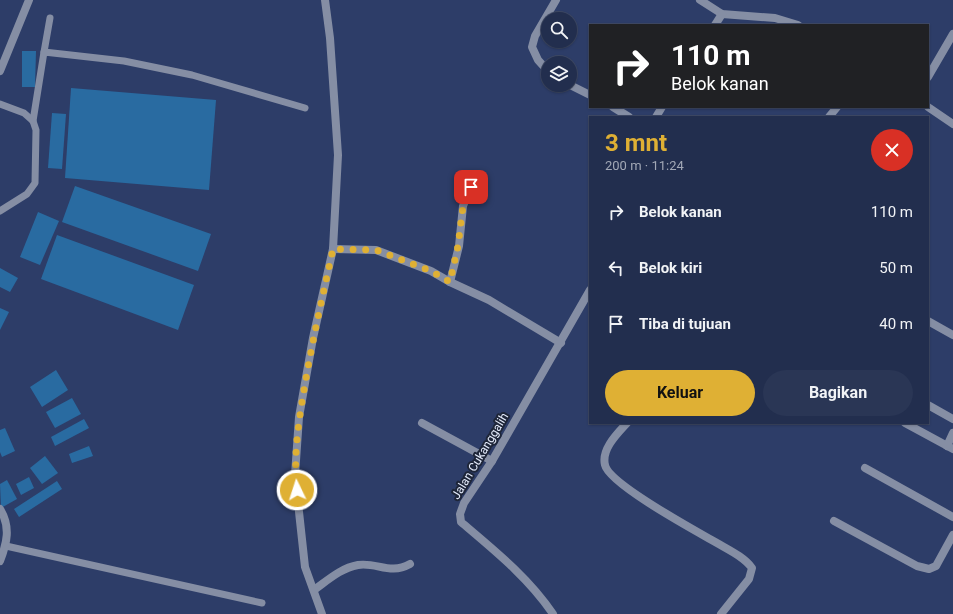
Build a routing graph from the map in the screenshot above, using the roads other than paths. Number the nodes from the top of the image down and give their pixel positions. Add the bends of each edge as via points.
1 (29, 0) edge
2 (325, 0) edge
3 (556, 0) edge
4 (700, 0) edge
5 (722, 14) junction
6 (50, 18) dead end
7 (716, 24) edge
8 (795, 24) edge
9 (953, 34) edge
10 (44, 52) junction
11 (541, 63) edge
12 (0, 71) edge
13 (929, 74) edge
14 (577, 88) edge
15 (589, 94) edge
16 (0, 104) edge
17 (929, 107) edge
18 (304, 108) dead end
19 (615, 108) edge
20 (836, 108) edge
21 (627, 116) edge
22 (830, 116) edge
23 (33, 121) junction
24 (953, 124) edge
25 (471, 187) dead end
26 (0, 212) edge
27 (333, 249) junction
28 (450, 282) junction
29 (589, 292) edge
30 (929, 322) edge
31 (953, 334) edge
32 (561, 343) junction
33 (929, 406) edge
34 (953, 419) edge
35 (422, 423) dead end
36 (626, 424) edge
37 (907, 424) edge
38 (953, 433) edge
39 (950, 448) edge
40 (492, 461) junction
41 (865, 468) dead end
42 (0, 509) edge
43 (953, 517) edge
44 (834, 521) dead end
45 (953, 535) edge
46 (6, 546) junction
47 (0, 561) edge
48 (410, 564) dead end
49 (314, 590) junction
50 (262, 603) dead end
51 (322, 614) edge
52 (553, 614) edge
53 (721, 614) edge

1 - 12 street
2 - 27 street via 338,155
3 - 11 street via 535,36 532,47
4 - 5 street
5 - 7 street
5 - 8 street via 775,18
6 - 10 lane
9 - 13 street
10 - 18 lane via 124,61 192,75
10 - 23 lane
14 - 15 street
16 - 23 lane via 24,113
17 - 24 street
19 - 21 street
20 - 22 street
23 - 26 lane via 36,130 35,184 27,194
25 - 28 street via 463,206
27 - 28 street via 376,250 431,271
27 - 49 street via 299,417 295,475 305,567
28 - 32 street via 489,300
29 - 32 street, Jalan Cukanggalih
30 - 31 street
32 - 40 street, Jalan Cukanggalih
33 - 34 street
35 - 40 street
36 - 53 street via 618,431 606,452 604,463 607,470 640,496 728,549 752,568 749,578
37 - 39 street
38 - 39 street
40 - 52 street, Jalan Cukanggalih via 464,503 460,514 461,522 542,598
41 - 43 street
42 - 46 street via 8,532
44 - 45 street via 917,566 929,569 936,566
46 - 47 street
46 - 50 lane
48 - 49 street via 400,569 359,565 334,575
49 - 51 street

